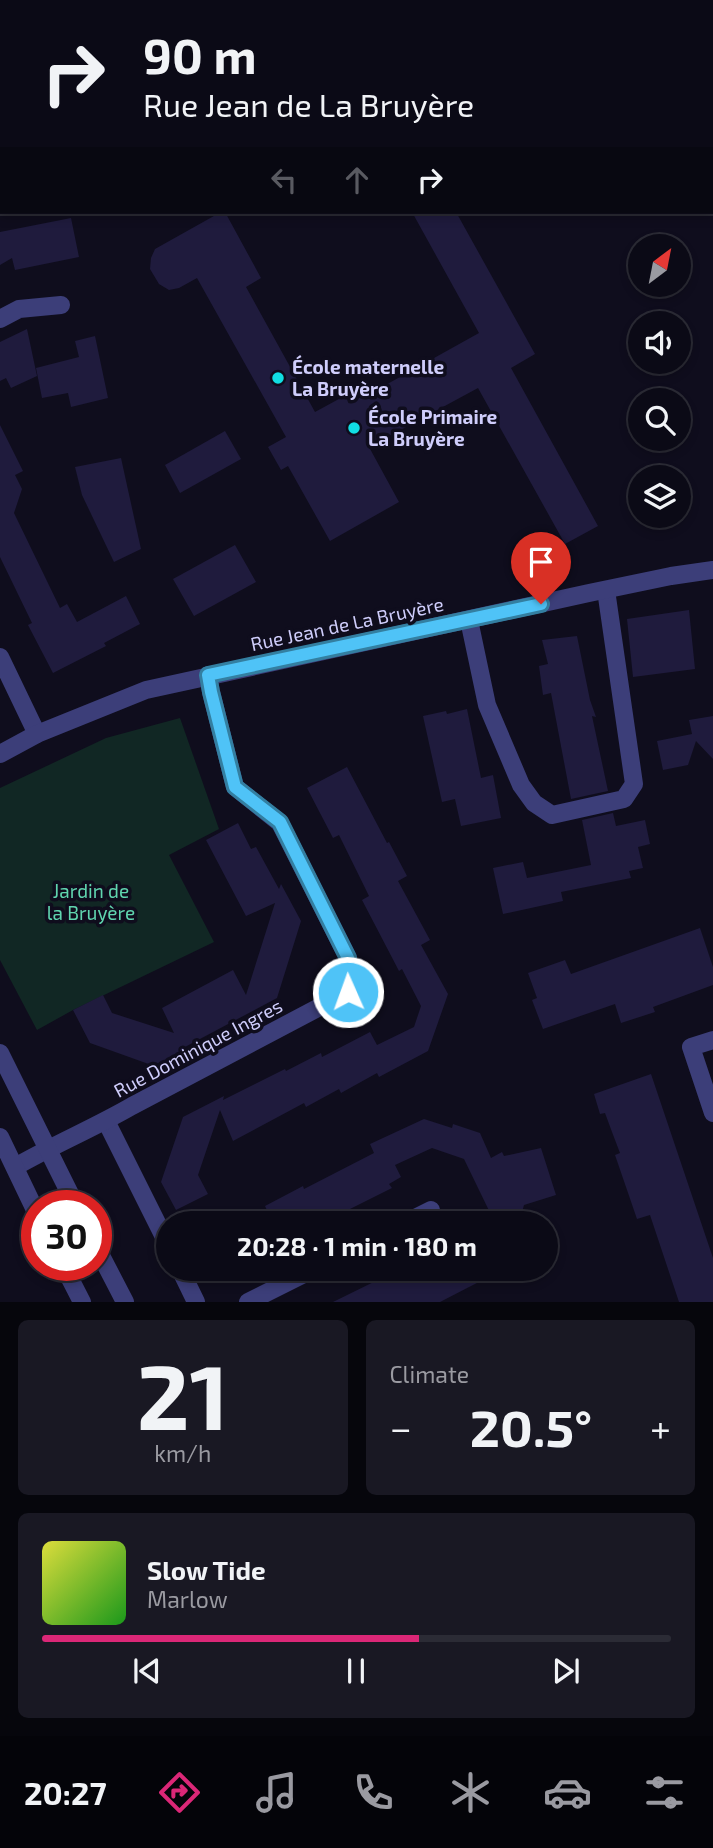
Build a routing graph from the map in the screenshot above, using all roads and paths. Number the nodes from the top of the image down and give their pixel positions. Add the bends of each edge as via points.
1 (61, 304) dead end
2 (0, 319) edge
3 (713, 570) edge
4 (606, 590) junction
5 (469, 620) junction
6 (0, 656) edge
7 (208, 675) junction
8 (37, 734) junction
9 (0, 754) edge
10 (713, 1040) edge
11 (0, 1053) edge
12 (713, 1113) edge
13 (106, 1121) junction
14 (0, 1138) edge
15 (47, 1149) junction
16 (15, 1167) junction
17 (26, 1190) edge
18 (68, 1190) edge
19 (156, 1221) edge
20 (112, 1277) edge
21 (71, 1281) edge
22 (186, 1281) edge
23 (290, 1281) edge
24 (82, 1302) edge
25 (125, 1302) edge
26 (196, 1302) edge
27 (248, 1302) edge

1 - 2 street via 19,309
3 - 4 street, Rue Jean de La Bruyère
4 - 5 street, Rue Jean de La Bruyère
4 - 5 street via 634,784 624,799 552,815 534,803 521,785 487,705
5 - 7 street, Rue Jean de La Bruyère
6 - 8 street
7 - 8 street, Rue Jean de La Bruyère via 146,690
7 - 13 street, Rue Dominique Ingres via 235,787 280,822 348,958 348,992
8 - 9 street, Rue Jean de La Bruyère
10 - 12 street via 691,1047
11 - 15 street
13 - 15 street, Rue Dominique Ingres
13 - 19 street
14 - 16 street
15 - 16 street, Rue Dominique Ingres
15 - 18 street
16 - 17 street
20 - 25 street
21 - 24 street
22 - 26 street
23 - 27 street

